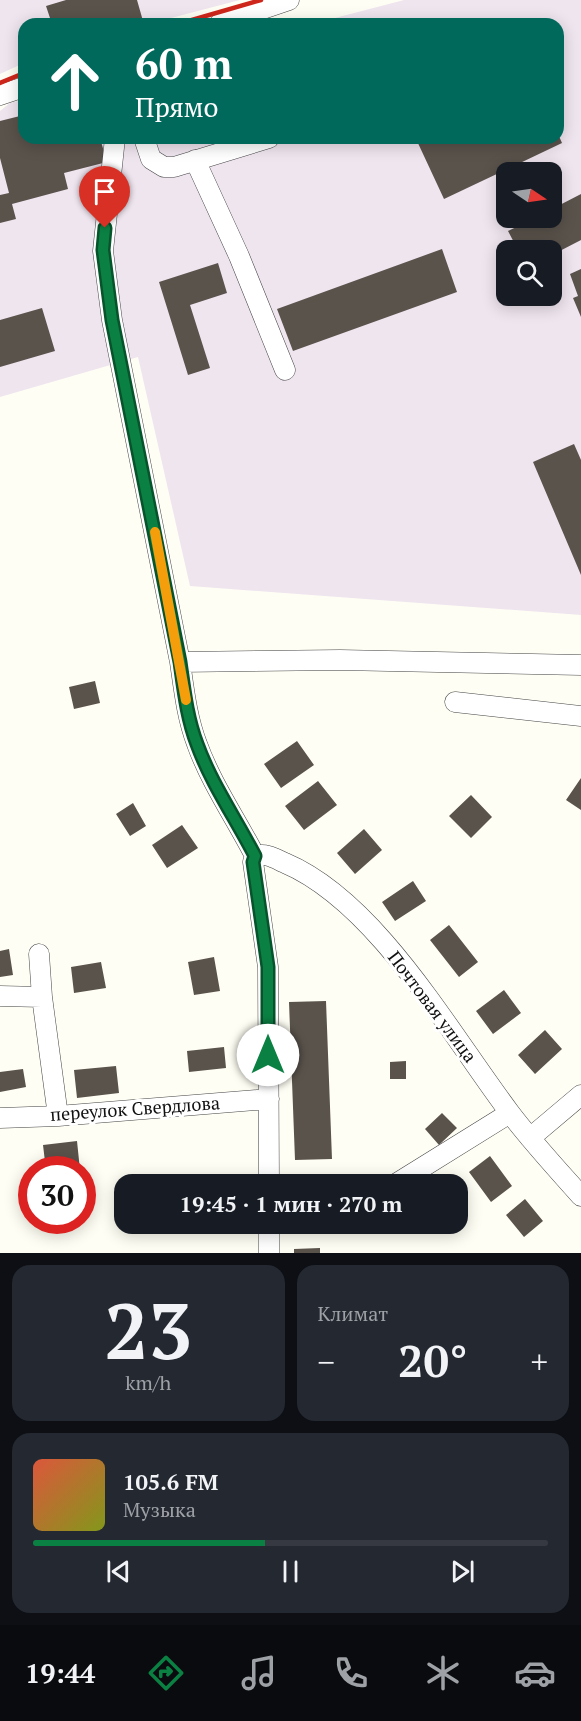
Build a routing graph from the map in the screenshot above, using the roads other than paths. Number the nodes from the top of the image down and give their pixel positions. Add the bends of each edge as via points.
1 (290, 0) edge
2 (237, 18) edge
3 (18, 89) edge
4 (0, 95) edge
5 (114, 144) edge
6 (146, 144) edge
7 (249, 144) edge
8 (195, 160) junction
9 (285, 370) dead end
10 (180, 662) junction
11 (581, 665) edge
12 (455, 702) dead end
13 (581, 716) edge
14 (255, 856) junction
15 (39, 954) dead end
16 (0, 996) edge
17 (42, 997) junction
18 (581, 1095) edge
19 (269, 1098) junction
20 (510, 1113) junction
21 (58, 1116) junction
22 (0, 1118) edge
23 (530, 1138) junction
24 (269, 1174) edge
25 (412, 1174) edge
26 (581, 1196) edge
27 (269, 1234) edge
28 (269, 1253) edge

1 - 2 street
3 - 4 street
5 - 10 street via 103,250 112,320
6 - 8 street via 156,164 174,167
7 - 8 street
8 - 9 street
10 - 11 street via 340,660
10 - 14 street via 197,744
12 - 13 street
14 - 19 street via 268,967
14 - 20 street, Почтовая улица via 264,854 304,871 344,901 399,961
15 - 17 street
16 - 17 street
17 - 21 street
18 - 23 street
19 - 21 street, переулок Свердлова
19 - 24 street
20 - 23 street, Почтовая улица
20 - 25 street
21 - 22 street, переулок Свердлова
23 - 26 street, Почтовая улица
27 - 28 street

